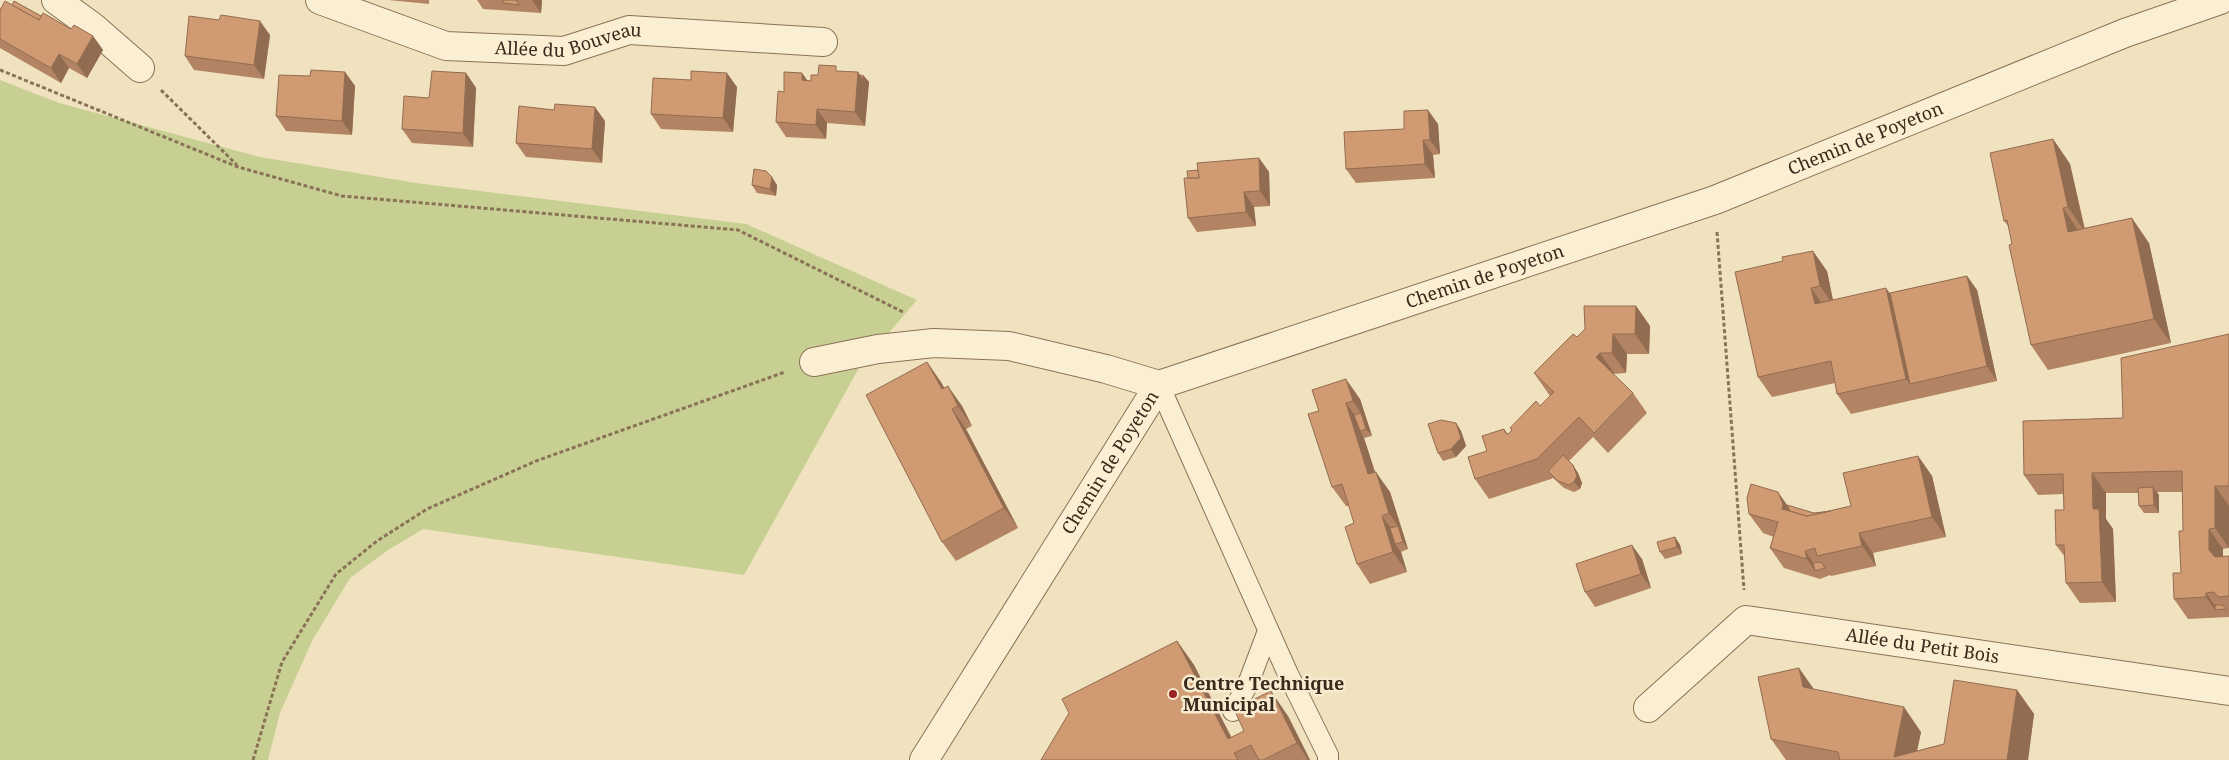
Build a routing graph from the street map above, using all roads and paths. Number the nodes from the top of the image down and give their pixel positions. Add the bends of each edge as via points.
1 (56, 0) edge
2 (320, 0) edge
3 (2220, 0) edge
4 (823, 42) dead end
5 (140, 68) joint
6 (0, 70) edge
7 (238, 167) junction
8 (1715, 200) junction
9 (911, 316) dead end
10 (814, 362) joint
11 (1159, 385) junction
12 (1746, 620) junction
13 (1268, 631) junction
14 (2229, 691) edge
15 (1648, 708) dead end
16 (1233, 711) edge
17 (252, 760) edge
18 (924, 760) edge
19 (1328, 760) edge

1 - 5 street
2 - 4 street, Allée du Bouveau via 446,46 564,50 629,30
3 - 8 street, Chemin de Poyeton via 2125,33
5 - 7 path
6 - 7 path
7 - 9 path via 342,196 738,230
8 - 11 street, Chemin de Poyeton
8 - 12 path
10 - 11 street via 878,349 934,343 1009,346
10 - 17 path via 536,460 427,509 377,541 336,574 282,662
11 - 13 lane
11 - 18 street, Chemin de Poyeton
12 - 14 street, Allée du Petit Bois
12 - 15 street
13 - 16 lane via 1248,684
13 - 19 lane

